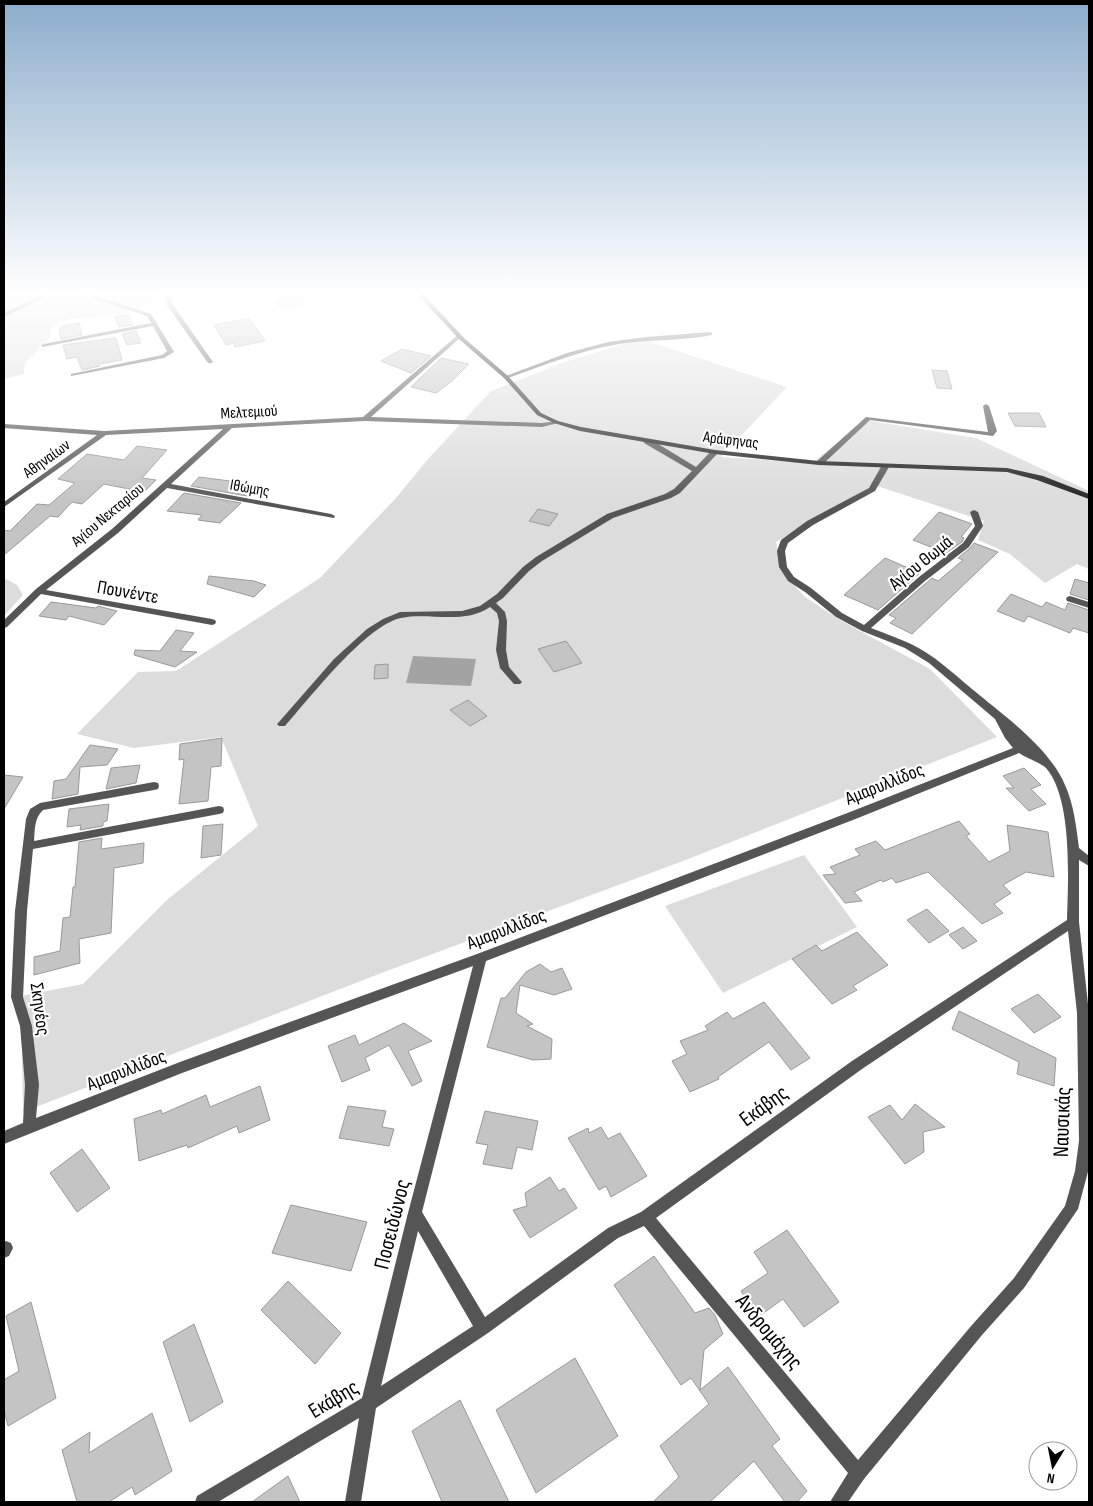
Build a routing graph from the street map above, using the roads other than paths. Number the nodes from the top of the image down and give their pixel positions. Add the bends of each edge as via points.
1 (120, 364) edge
2 (427, 364) edge
3 (491, 364) edge
4 (543, 364) edge
5 (73, 375) dead end
6 (506, 377) junction
7 (986, 406) dead end
8 (365, 419) junction
9 (556, 422) junction
10 (4, 426) edge
11 (230, 426) junction
12 (104, 433) junction
13 (647, 441) junction
14 (716, 452) junction
15 (819, 463) junction
16 (885, 467) junction
17 (697, 471) junction
18 (164, 485) junction
19 (1089, 498) edge
20 (4, 505) edge
21 (974, 512) dead end
22 (332, 516) dead end
23 (39, 591) junction
24 (1070, 599) dead end
25 (491, 603) junction
26 (1089, 606) edge
27 (212, 622) dead end
28 (4, 626) edge
29 (865, 629) junction
30 (517, 682) dead end
31 (998, 716) junction
32 (282, 724) dead end
33 (1020, 749) junction
34 (1049, 765) junction
35 (154, 786) dead end
36 (219, 810) dead end
37 (28, 846) junction
38 (1074, 850) junction
39 (1089, 862) edge
40 (1073, 922) junction
41 (481, 958) junction
42 (29, 1126) junction
43 (4, 1137) edge
44 (1085, 1173) edge
45 (415, 1213) junction
46 (646, 1217) junction
47 (483, 1328) junction
48 (368, 1403) junction
49 (858, 1473) junction
50 (203, 1502) edge
51 (353, 1502) edge
52 (838, 1502) edge

1 - 5 street
2 - 8 street
3 - 6 main road, Αράφηνας
4 - 6 street
6 - 9 main road, Αράφηνας via 539,414
7 - 15 street via 993,431 990,434 868,418
8 - 9 street, Μελτεμιού via 542,425
8 - 11 street, Μελτεμιού
9 - 13 main road, Αράφηνας
10 - 12 street, Μελτεμιού
11 - 12 street, Μελτεμιού
11 - 18 street, Αγίου Νεκταρίου
12 - 20 street, Αθηναίων
13 - 14 main road, Αράφηνας
13 - 17 street
14 - 15 main road, Αράφηνας
14 - 17 street
15 - 16 main road, Αράφηνας
16 - 19 main road, Αράφηνας via 1007,470 1040,478
16 - 29 street, Ναυσικάς via 872,489 797,532 784,542 781,551 783,567 791,579 839,615
17 - 25 street via 677,491 610,516 539,559
18 - 22 street, Ιθώμης
18 - 23 street, Αγίου Νεκταρίου via 115,531
21 - 29 street, Αγίου Θωμά via 979,526 966,546
23 - 27 street, Πουνέντε
23 - 28 street, Αγίου Νεκταρίου
24 - 26 street
25 - 30 street via 501,612 503,621 501,650 505,668
25 - 32 street via 471,612 400,614 379,622 349,649
29 - 31 street, Ναυσικάς via 920,653
31 - 33 street via 1007,735
31 - 34 street, Ναυσικάς
33 - 34 street via 1027,756
33 - 41 street, Αμαρυλλίδος
34 - 38 street, Ναυσικάς via 1065,796
35 - 37 street, Σκηνέος via 40,807 31,819
36 - 37 street
37 - 42 street, Σκηνέος via 21,912 18,997 26,1026 32,1085
38 - 39 street
38 - 40 street, Ναυσικάς
40 - 44 street, Ναυσικάς via 1083,1013
40 - 46 street, Εκάβης via 857,1065
41 - 42 street, Αμαρυλλίδος
41 - 45 street, Ποσειδώνος
42 - 43 street, Αμαρυλλίδος
44 - 49 street, Ναυσικάς via 1071,1209 1019,1283
45 - 47 street
45 - 48 street, Ποσειδώνος
46 - 47 street, Εκάβης via 613,1233
46 - 49 street, Ανδρομάχης
47 - 48 street, Εκάβης
48 - 50 street, Εκάβης
48 - 51 street, Ποσειδώνος
49 - 52 street, Ναυσικάς

